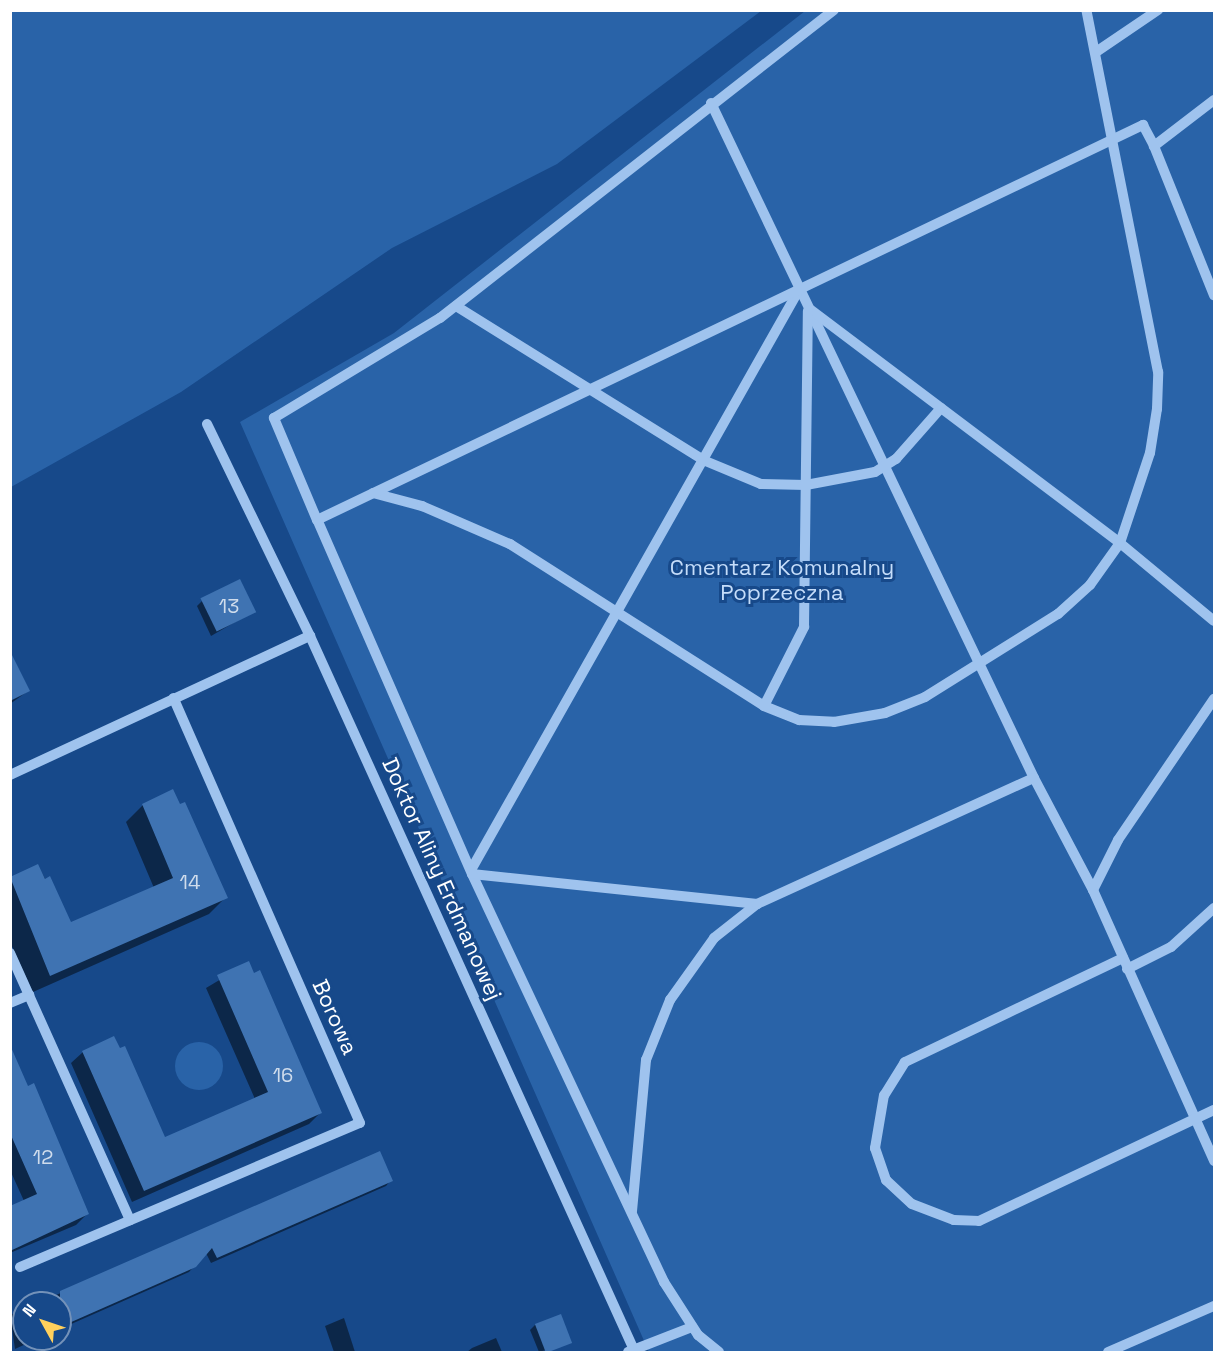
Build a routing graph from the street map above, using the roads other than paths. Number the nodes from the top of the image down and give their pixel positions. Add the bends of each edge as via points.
1 (834, 10) edge
2 (1086, 10) edge
3 (1158, 10) edge
4 (1096, 52) junction
5 (1215, 100) edge
6 (711, 104) junction
7 (1113, 138) junction
8 (1154, 146) junction
9 (800, 288) junction
10 (1215, 295) edge
11 (456, 306) junction
12 (808, 308) junction
13 (589, 389) junction
14 (941, 408) junction
15 (207, 424) dead end
16 (703, 459) junction
17 (885, 466) junction
18 (806, 485) junction
19 (373, 493) junction
20 (317, 520) junction
21 (1120, 543) junction
22 (616, 613) junction
23 (1215, 621) edge
24 (310, 636) junction
25 (980, 665) junction
26 (173, 698) junction
27 (1215, 699) edge
28 (764, 706) junction
29 (10, 775) edge
30 (1034, 778) junction
31 (472, 872) junction
32 (1094, 890) junction
33 (757, 903) junction
34 (1215, 908) edge
35 (10, 953) edge
36 (1123, 958) junction
37 (1127, 969) junction
38 (29, 995) junction
39 (10, 1003) edge
40 (1215, 1110) edge
41 (1194, 1120) junction
42 (1215, 1161) edge
43 (632, 1214) junction
44 (130, 1220) junction
45 (20, 1267) dead end
46 (1215, 1306) edge
47 (692, 1327) junction
48 (632, 1352) edge
49 (719, 1353) edge
50 (1108, 1353) edge

1 - 6 street
2 - 4 street
3 - 4 street
4 - 7 street
5 - 8 street
6 - 9 street
6 - 11 street
7 - 8 street via 1143,125
7 - 9 street
7 - 21 street via 1158,372 1150,453
8 - 10 street
9 - 12 street
9 - 13 street
9 - 16 street
11 - 13 street
11 - 20 street via 390,353 274,418
12 - 14 street
12 - 17 street
12 - 18 street
13 - 16 street
13 - 19 street
14 - 17 street
14 - 21 street
15 - 24 street, Doktor Aliny Erdmanowej
16 - 18 street via 761,484
16 - 22 street
17 - 18 street
17 - 25 street
18 - 28 street via 804,627
19 - 20 street
19 - 22 street via 422,506 510,544
20 - 31 street
21 - 23 street
21 - 25 street via 1090,585 1058,614
22 - 28 street
22 - 31 street
24 - 26 street
24 - 48 street, Doktor Aliny Erdmanowej
25 - 28 street via 885,713 811,721
25 - 30 street
26 - 29 street
26 - 44 street, Borowa via 360,1123
27 - 32 street via 1118,840
30 - 32 street
30 - 33 street
31 - 33 street
31 - 43 street
32 - 36 street
33 - 43 street via 714,938 670,1000 646,1060
34 - 37 street via 1171,947
35 - 38 street
36 - 37 street
36 - 41 street via 905,1062 882,1106 875,1148 886,1180 912,1204 954,1220 980,1221
37 - 41 street
38 - 39 street
38 - 44 street
40 - 41 street
41 - 42 street
43 - 47 street via 664,1282
44 - 45 street, Borowa
46 - 50 street
47 - 48 street
47 - 49 street

